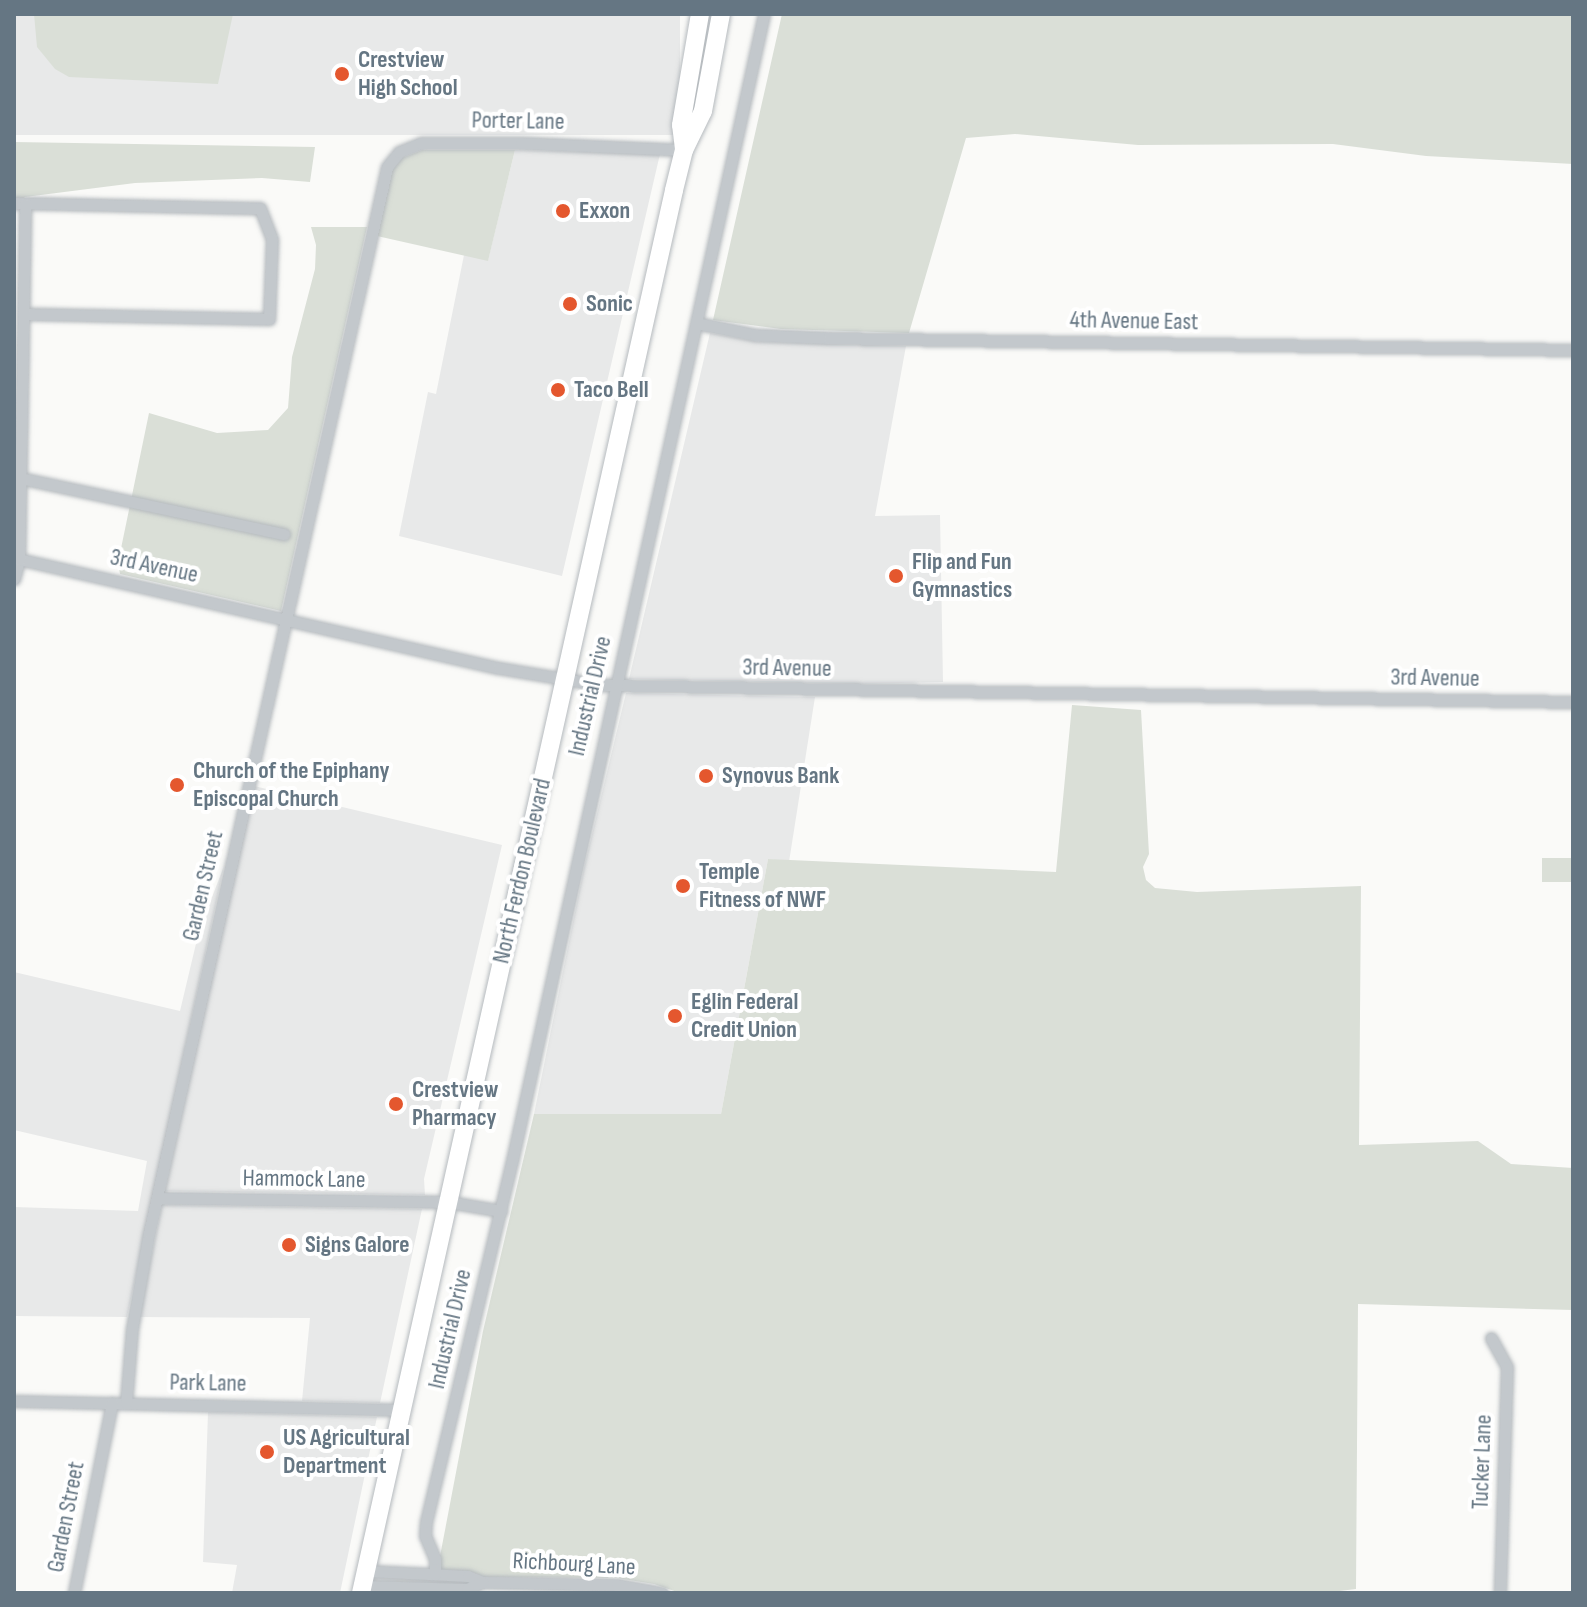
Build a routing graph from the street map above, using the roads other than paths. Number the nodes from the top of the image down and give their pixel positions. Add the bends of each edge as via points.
1 (700, 14) edge
2 (721, 14) edge
3 (764, 14) edge
4 (684, 150) junction
5 (381, 193) joint
6 (19, 204) edge
7 (23, 314) junction
8 (696, 323) junction
9 (1573, 350) edge
10 (20, 478) junction
11 (284, 534) dead end
12 (17, 559) edge
13 (14, 579) edge
14 (285, 619) junction
15 (564, 679) junction
16 (614, 685) junction
17 (1573, 702) edge
18 (157, 1198) junction
19 (449, 1202) junction
20 (501, 1211) junction
21 (1491, 1338) dead end
22 (14, 1401) edge
23 (112, 1403) junction
24 (126, 1403) junction
25 (401, 1410) junction
26 (435, 1574) junction
27 (483, 1582) junction
28 (364, 1583) edge
29 (410, 1590) edge
30 (74, 1593) edge
31 (662, 1593) edge
32 (1500, 1593) edge

1 - 4 main road, North Ferdon Boulevard via 681,125
2 - 4 main road, North Ferdon Boulevard via 703,111
3 - 8 street, Industrial Drive
4 - 5 street, Porter Lane via 421,143 394,157
4 - 15 main road, North Ferdon Boulevard
5 - 14 street, Garden Street
6 - 7 street
6 - 7 street via 260,208 272,240 269,319
7 - 10 street
8 - 9 street, 4th Avenue East via 755,335 829,338
8 - 16 street, Industrial Drive
10 - 11 street
10 - 12 street
12 - 13 street
12 - 14 street, 3rd Avenue
14 - 15 street, 3rd Avenue
14 - 18 street, Garden Street
15 - 16 street, 3rd Avenue
15 - 19 main road, North Ferdon Boulevard
16 - 17 street, 3rd Avenue
16 - 20 street, Industrial Drive
18 - 19 street, Hammock Lane
18 - 24 street, Garden Street via 136,1299
19 - 20 street, Hammock Lane
19 - 25 main road, North Ferdon Boulevard
20 - 26 street, Industrial Drive via 426,1522
21 - 32 street, Tucker Lane via 1507,1367
22 - 23 street, Park Lane
23 - 24 street, Park Lane
23 - 30 street, Garden Street
24 - 25 street, Park Lane
25 - 28 main road, North Ferdon Boulevard
26 - 27 street, Richbourg Lane
26 - 28 street, Richbourg Lane
27 - 29 street, Richbourg Lane via 467,1589
27 - 31 street, Richbourg Lane via 617,1585
28 - 29 street, Richbourg Lane

